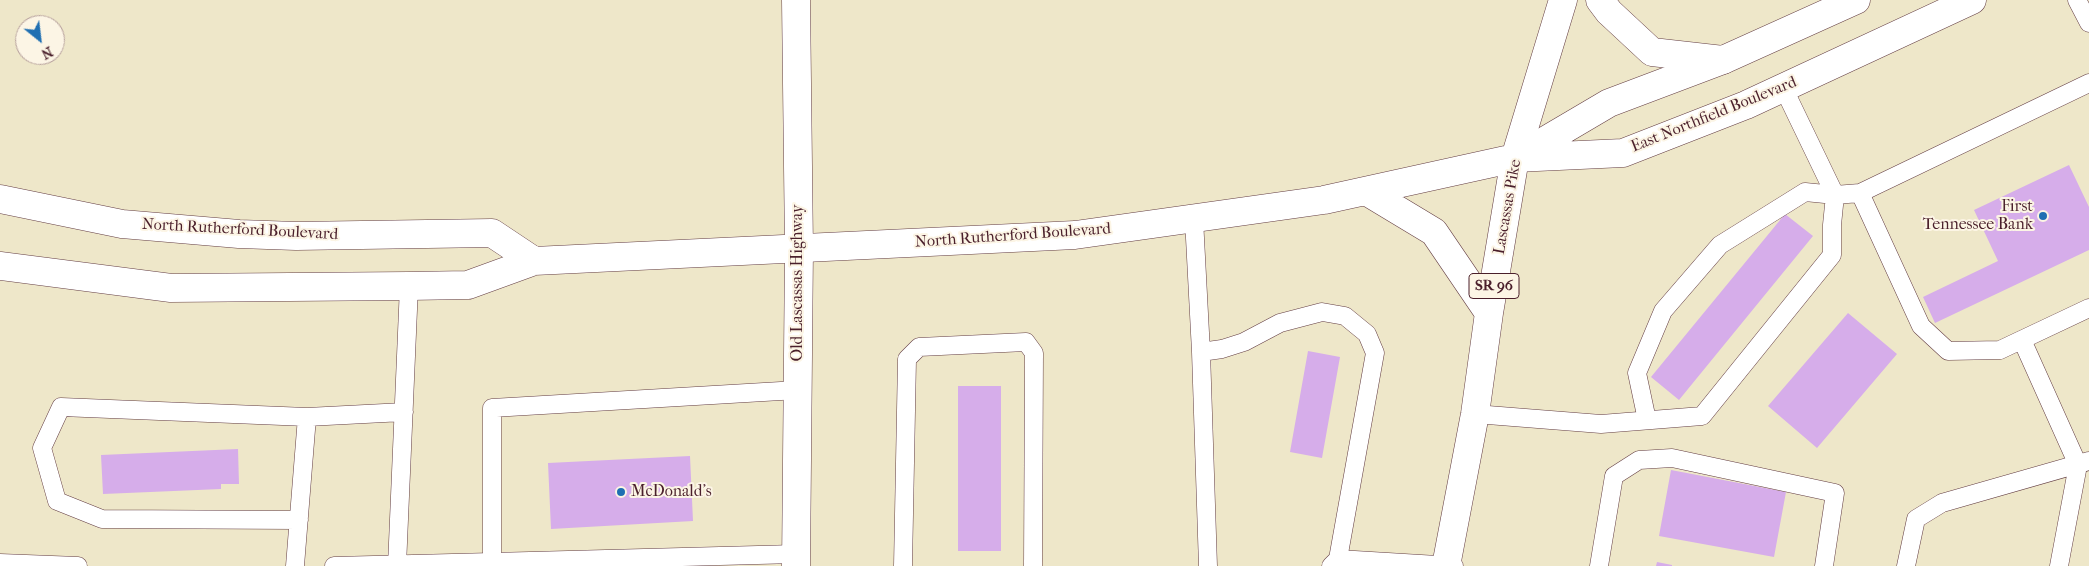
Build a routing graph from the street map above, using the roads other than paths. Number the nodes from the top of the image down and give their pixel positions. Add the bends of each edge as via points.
1 (796, 0) edge
2 (1563, 0) edge
3 (1600, 0) edge
4 (1856, 0) edge
5 (1972, 0) edge
6 (2077, 0) edge
7 (2089, 23) edge
8 (1723, 60) junction
9 (2089, 83) edge
10 (1783, 88) junction
11 (1515, 158) junction
12 (1366, 191) junction
13 (1860, 193) junction
14 (1835, 195) junction
15 (0, 199) edge
16 (1194, 219) junction
17 (799, 249) junction
18 (534, 261) junction
19 (0, 266) edge
20 (409, 286) junction
21 (2089, 308) edge
22 (1489, 313) junction
23 (2022, 340) junction
24 (1201, 352) junction
25 (798, 390) junction
26 (404, 412) junction
27 (1475, 414) junction
28 (307, 417) junction
29 (1647, 420) junction
30 (2083, 463) edge
31 (2081, 494) edge
32 (299, 520) junction
33 (796, 560) edge
34 (492, 562) junction
35 (0, 563) edge
36 (1334, 563) edge
37 (1449, 565) edge
38 (78, 566) edge
39 (295, 566) edge
40 (334, 566) edge
41 (397, 566) edge
42 (902, 566) edge
43 (1033, 566) edge
44 (1208, 566) edge
45 (1598, 566) edge
46 (1824, 566) edge
47 (1906, 566) edge
48 (2059, 566) edge

1 - 17 main road, Old Lascassas Highway
2 - 11 main road, Lascassas Pike / SR 96
3 - 8 main road via 1652,52
4 - 8 main road
5 - 10 main road, East Northfield Boulevard
6 - 7 lane
8 - 11 main road via 1609,103
9 - 13 lane
10 - 11 main road, East Northfield Boulevard via 1623,152
10 - 14 lane
11 - 12 main road, North Rutherford Boulevard
11 - 22 main road, Lascassas Pike / SR 96
12 - 16 main road, North Rutherford Boulevard
12 - 22 main road via 1434,232
13 - 14 lane
13 - 23 lane via 1921,326 1948,351 2000,350
14 - 29 lane via 1832,254 1702,416
14 - 29 lane via 1805,192 1720,246 1663,311 1637,374
15 - 18 main road, North Rutherford Boulevard via 122,224 239,234 492,233
16 - 17 main road, North Rutherford Boulevard via 1075,235
16 - 24 lane
17 - 18 main road, North Rutherford Boulevard
17 - 25 main road, Old Lascassas Highway
18 - 20 main road, North Rutherford Boulevard via 468,285
19 - 20 main road, North Rutherford Boulevard via 171,288
20 - 26 lane
21 - 23 lane
22 - 27 main road, Lascassas Pike / SR 96
23 - 30 lane
24 - 36 lane via 1244,342 1280,323 1322,312 1345,316 1367,334 1375,353
24 - 44 lane
25 - 33 main road, Old Lascassas Highway
25 - 34 lane via 492,408
26 - 28 lane
26 - 41 lane
27 - 29 lane via 1601,424
27 - 37 main road, Lascassas Pike / SR 96
28 - 32 lane
28 - 32 lane via 61,407 42,448 58,501 102,519
30 - 31 lane
30 - 47 lane via 1942,503 1916,520
31 - 48 lane
32 - 39 lane
33 - 34 lane
34 - 41 lane
35 - 38 lane
36 - 37 lane
40 - 41 lane
42 - 43 lane via 907,359 919,347 1026,342 1034,353
45 - 46 lane via 1614,476 1639,460 1672,458 1835,493

